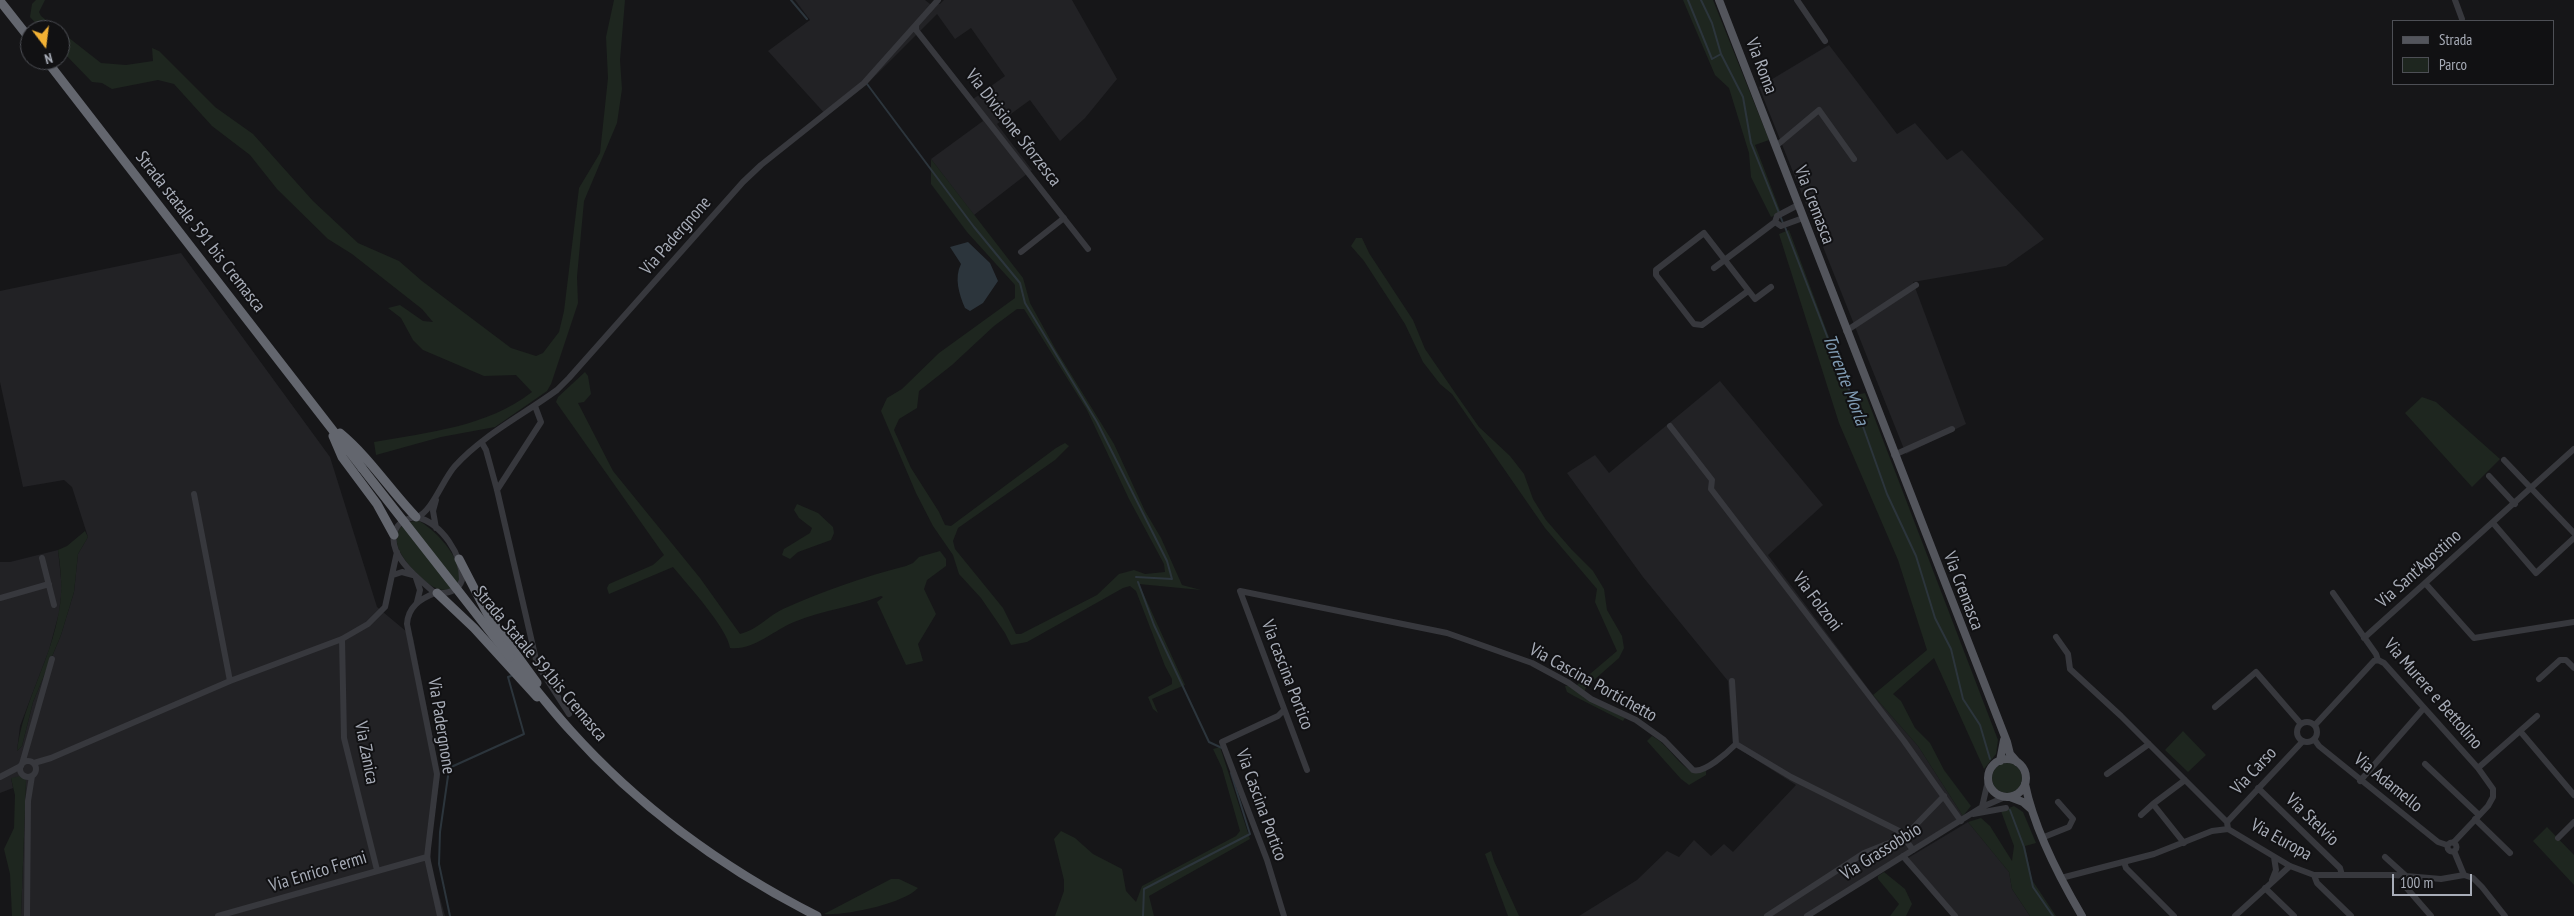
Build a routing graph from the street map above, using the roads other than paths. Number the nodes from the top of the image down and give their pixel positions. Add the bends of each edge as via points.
1 (938, 0) edge
2 (1719, 0) edge
3 (1797, 0) edge
4 (2455, 0) edge
5 (0, 1) edge
6 (2462, 20) dead end
7 (916, 25) junction
8 (20, 27) edge
9 (1825, 41) dead end
10 (54, 70) edge
11 (1775, 145) junction
12 (1854, 159) dead end
13 (1798, 205) junction
14 (1064, 218) junction
15 (1803, 218) junction
16 (1780, 220) junction
17 (1088, 249) dead end
18 (1021, 252) dead end
19 (1725, 260) junction
20 (1714, 268) dead end
21 (1916, 285) dead end
22 (1771, 287) dead end
23 (1748, 291) junction
24 (1846, 331) junction
25 (535, 406) junction
26 (328, 424) junction
27 (1670, 426) dead end
28 (1952, 429) dead end
29 (482, 443) junction
30 (2574, 449) edge
31 (1894, 455) junction
32 (2504, 460) dead end
33 (2488, 476) dead end
34 (2532, 488) junction
35 (497, 490) junction
36 (438, 491) junction
37 (194, 494) dead end
38 (2515, 504) junction
39 (416, 517) junction
40 (2493, 523) junction
41 (436, 528) junction
42 (2574, 533) edge
43 (394, 535) junction
44 (2574, 538) edge
45 (397, 552) junction
46 (42, 558) dead end
47 (459, 559) junction
48 (393, 575) junction
49 (415, 576) junction
50 (49, 584) junction
51 (2425, 584) junction
52 (1240, 591) joint
53 (436, 593) junction
54 (2333, 593) dead end
55 (0, 598) edge
56 (417, 602) junction
57 (54, 605) dead end
58 (2574, 622) edge
59 (2056, 637) dead end
60 (2364, 638) junction
61 (342, 639) junction
62 (52, 659) dead end
63 (2378, 660) junction
64 (2574, 668) edge
65 (2539, 679) dead end
66 (230, 681) junction
67 (1732, 681) dead end
68 (2215, 707) dead end
69 (2424, 708) junction
70 (1284, 710) junction
71 (555, 713) junction
72 (569, 714) dead end
73 (2537, 716) dead end
74 (2301, 724) junction
75 (2315, 725) junction
76 (2520, 732) junction
77 (2005, 738) junction
78 (2314, 739) junction
79 (2303, 741) junction
80 (1736, 744) junction
81 (2149, 744) junction
82 (28, 750) junction
83 (51, 758) junction
84 (2000, 761) junction
85 (33, 762) junction
86 (2017, 762) junction
87 (2425, 764) dead end
88 (2478, 768) junction
89 (20, 769) junction
90 (37, 770) junction
91 (1307, 770) dead end
92 (2108, 774) dead end
93 (32, 776) junction
94 (0, 777) edge
95 (2185, 780) junction
96 (1988, 781) junction
97 (2360, 781) junction
98 (2025, 784) junction
99 (30, 786) junction
100 (2258, 788) junction
101 (2574, 795) edge
102 (1944, 796) junction
103 (2007, 797) junction
104 (2058, 802) dead end
105 (2153, 804) junction
106 (1982, 807) junction
107 (2006, 808) dead end
108 (2033, 811) junction
109 (1972, 814) junction
110 (2141, 815) dead end
111 (2477, 817) junction
112 (1960, 821) junction
113 (2227, 822) junction
114 (2574, 822) edge
115 (2228, 829) junction
116 (2044, 837) junction
117 (1904, 838) junction
118 (2558, 838) dead end
119 (2184, 843) junction
120 (2450, 844) junction
121 (1913, 850) junction
122 (2510, 853) dead end
123 (1903, 856) junction
124 (427, 857) junction
125 (2274, 857) junction
126 (2385, 857) dead end
127 (2124, 862) junction
128 (2290, 866) junction
129 (377, 870) junction
130 (2314, 875) junction
131 (2342, 875) junction
132 (2464, 875) junction
133 (2405, 876) junction
134 (2061, 878) junction
135 (2272, 881) junction
136 (2265, 888) junction
137 (27, 916) edge
138 (218, 916) edge
139 (440, 916) edge
140 (817, 916) edge
141 (1284, 916) edge
142 (1767, 916) edge
143 (1807, 916) edge
144 (1955, 916) edge
145 (2082, 916) edge
146 (2174, 916) edge
147 (2235, 916) edge
148 (2294, 916) edge
149 (2351, 916) edge
150 (2431, 916) edge
151 (2504, 916) edge

1 - 7 street, Via Padergnone
2 - 11 main road, Via Roma
3 - 9 street
4 - 6 street
5 - 8 highway
7 - 14 street, Via Divisione Sforzesca via 916,30
7 - 25 street, Via Padergnone via 864,83 743,182 585,362 557,390
10 - 26 highway, Strada statale 591 bis Cremasca
11 - 12 street via 1819,110
11 - 13 main road, Via Cremasca
13 - 15 main road, Via Cremasca
13 - 16 street
14 - 17 street, Via Divisione Sforzesca
14 - 18 street
15 - 16 street
15 - 24 main road, Via Cremasca
16 - 19 street
19 - 20 street
19 - 23 street
19 - 23 street via 1704,233 1656,270 1656,275 1694,324 1702,326
21 - 24 street
22 - 23 street via 1755,299
24 - 31 main road, Via Cremasca
25 - 29 street, Via Padergnone
25 - 35 street via 541,422
26 - 39 highway via 356,446 393,494
26 - 43 highway via 342,457 377,504
26 - 71 highway, Strada Statale 591bis Cremasca, bridge
27 - 102 street, Via Folzoni via 1712,480 1712,489
28 - 31 street
29 - 35 street
29 - 36 street, Via Padergnone via 453,468
30 - 34 street, Via Sant'Agostino
31 - 77 main road, Via Cremasca
32 - 34 street
33 - 38 street
34 - 38 street, Via Sant'Agostino
34 - 42 street
35 - 72 street via 537,664
36 - 39 street, Via Padergnone via 429,508
36 - 41 street, Via Padergnone via 433,511
37 - 66 street
38 - 40 street, Via Sant'Agostino
39 - 41 street
39 - 43 street, Via Padergnone via 401,521
40 - 44 street via 2536,573
40 - 51 street, Via Sant'Agostino
41 - 47 street
43 - 45 street
45 - 48 street
45 - 49 street
46 - 50 street
47 - 53 street via 460,585 450,592
47 - 71 highway via 489,617 534,678
48 - 49 street via 402,572
48 - 61 street via 381,613
49 - 53 street
49 - 56 street, Via Padergnone via 420,590
50 - 55 street
50 - 57 street
51 - 58 street via 2474,638
51 - 60 street, Via Sant'Agostino
52 - 70 street, Via cascina Portico
52 - 80 street, Via Cascina Portichetto via 1446,633 1532,663 1591,699 1636,720 1664,740 1697,772
53 - 56 street
53 - 71 highway via 474,628 527,689
54 - 60 street, Via Murere e Bettolino
56 - 124 street, Via Padergnone via 408,613 407,624 437,774
59 - 81 street via 2068,654 2070,669
60 - 63 street, Via Murere e Bettolino
61 - 66 street
61 - 129 street, Via Zanica via 344,738
62 - 82 street
63 - 69 street, Via Murere e Bettolino
63 - 75 street
64 - 65 street via 2566,660 2560,660
66 - 83 street
67 - 80 street
68 - 74 street via 2256,672
69 - 88 street, Via Murere e Bettolino
69 - 97 street
70 - 91 street, Via cascina Portico
70 - 141 street, Via Cascina Portico via 1278,716 1222,742 1245,799
71 - 140 highway, Strada Statale 591bis Cremasca via 620,780 665,820 756,883
73 - 76 street
74 - 75 street
74 - 79 street via 2297,733
75 - 78 street via 2318,731
76 - 88 street
76 - 101 street
77 - 84 main road
77 - 86 main road, Via Cremasca via 2010,754
78 - 79 street
78 - 97 street, Via Adamello
79 - 100 street, Via Carso
80 - 117 street via 1791,777 1899,832
81 - 92 street
81 - 95 street
82 - 85 street
82 - 89 street
83 - 85 street
83 - 90 street
84 - 86 main road
84 - 96 main road via 1991,768
85 - 89 street via 26,761
85 - 90 street
86 - 98 main road via 2025,773
87 - 111 street
88 - 111 street, Via Murere e Bettolino via 2493,789 2493,797
89 - 93 street
89 - 94 street
89 - 99 street
90 - 93 street
93 - 99 street
95 - 105 street
95 - 113 street
96 - 103 main road via 1994,792
96 - 106 street
97 - 120 street, Via Adamello via 2438,842
98 - 103 main road via 2019,793
98 - 108 main road
99 - 137 street
100 - 113 street, Via Carso
100 - 131 street, Via Stelvio via 2340,868
102 - 112 street, Via Folzoni
102 - 117 street
103 - 106 street, Via Grassobbio
103 - 108 main road via 2023,802
104 - 116 street via 2072,819 2069,827
105 - 110 street
105 - 119 street
106 - 109 street, Via Grassobbio
107 - 109 street, Via Grassobbio
108 - 116 main road
109 - 112 street, Via Grassobbio
111 - 120 street, Via Murere e Bettolino
111 - 122 street
112 - 121 street, Via Grassobbio
113 - 115 street
114 - 118 street
115 - 119 street, Via Europa via 2212,831
115 - 125 street, Via Europa
116 - 134 main road
117 - 121 street
117 - 142 street via 1864,852
119 - 127 street, Via Europa
120 - 132 street via 2447,849 2454,851
121 - 123 street, Via Grassobbio
123 - 143 street, Via Grassobbio
123 - 144 street
124 - 129 street, Via Enrico Fermi
124 - 139 street, Via Padergnone
125 - 128 street, Via Europa
125 - 135 street via 2276,870
126 - 133 street
127 - 134 street, Via Europa
127 - 146 street via 2126,868
128 - 130 street, Via Europa
128 - 135 street
129 - 138 street, Via Enrico Fermi
130 - 131 street, Via Europa
130 - 149 street via 2317,883
131 - 133 street, Via Europa
132 - 133 street, Via Europa via 2441,879
132 - 151 street via 2482,886
133 - 150 street via 2404,885
134 - 145 main road
135 - 136 street
136 - 147 street
136 - 148 street

